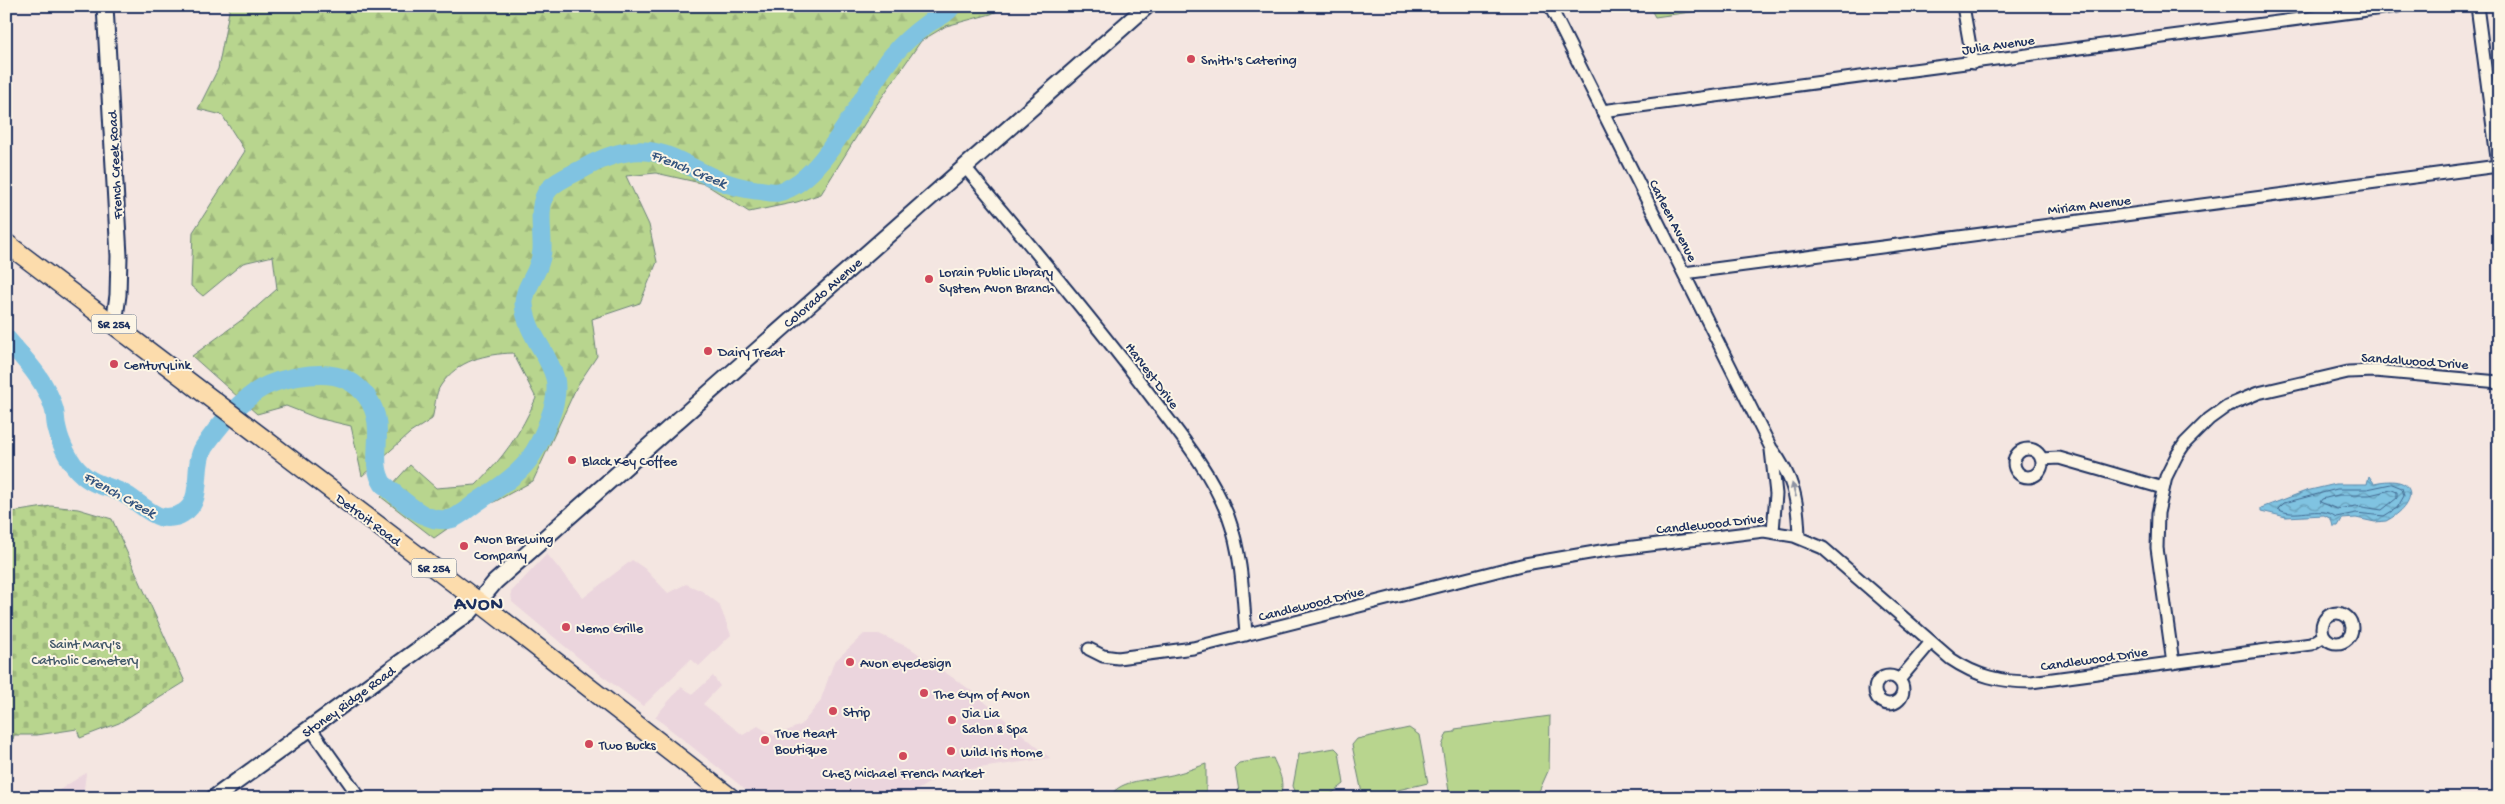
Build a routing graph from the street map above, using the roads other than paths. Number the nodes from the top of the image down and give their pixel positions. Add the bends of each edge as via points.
1 (104, 6) edge
2 (1147, 6) edge
3 (1550, 6) edge
4 (1963, 6) edge
5 (2398, 6) edge
6 (2477, 6) edge
7 (1973, 62) junction
8 (1602, 111) junction
9 (965, 167) junction
10 (2498, 169) edge
11 (6, 242) edge
12 (1684, 272) junction
13 (114, 324) junction
14 (2499, 382) edge
15 (1771, 448) junction
16 (2041, 459) dead end
17 (2162, 488) junction
18 (1773, 531) junction
19 (1799, 537) junction
20 (479, 602) junction
21 (1246, 635) junction
22 (2324, 636) dead end
23 (1932, 642) junction
24 (1089, 649) dead end
25 (2173, 663) junction
26 (1899, 680) dead end
27 (311, 728) junction
28 (214, 798) edge
29 (360, 798) edge
30 (731, 798) edge

1 - 13 main road, French Creek Road via 119,256
2 - 9 main road, Colorado Avenue
3 - 8 street, Carleen Avenue
4 - 7 street
5 - 7 street, Julia Avenue
6 - 10 street
7 - 8 street, Julia Avenue
8 - 12 street, Carleen Avenue
9 - 20 main road, Colorado Avenue via 501,576
9 - 21 street, Harvest Drive via 1118,354 1211,480 1229,518 1239,559
10 - 12 street, Miriam Avenue
11 - 13 main road, Detroit Road / SR 254
12 - 15 street, Carleen Avenue
13 - 20 main road, Detroit Road / SR 254
14 - 17 street, Sandalwood Drive via 2355,371 2258,393 2226,406 2201,426 2177,455
15 - 18 street, Carleen Avenue via 1776,494
19 -> 15 street, Carleen Avenue via 1798,507 1792,484
16 - 17 street via 2058,458
17 - 25 street, Sandalwood Drive via 2156,542
18 - 19 street, Candlewood Drive
18 - 21 street, Candlewood Drive via 1601,551 1526,564
19 - 23 street, Candlewood Drive via 1832,554
20 - 27 main road, Stoney Ridge Road
20 - 30 main road, Detroit Road / SR 254
21 - 24 street, Candlewood Drive via 1193,648 1130,657 1103,656
22 - 25 street, Candlewood Drive via 2311,644
23 - 25 street, Candlewood Drive via 1976,673 2012,682
23 - 26 street
27 - 28 main road, Stoney Ridge Road
27 - 29 street

